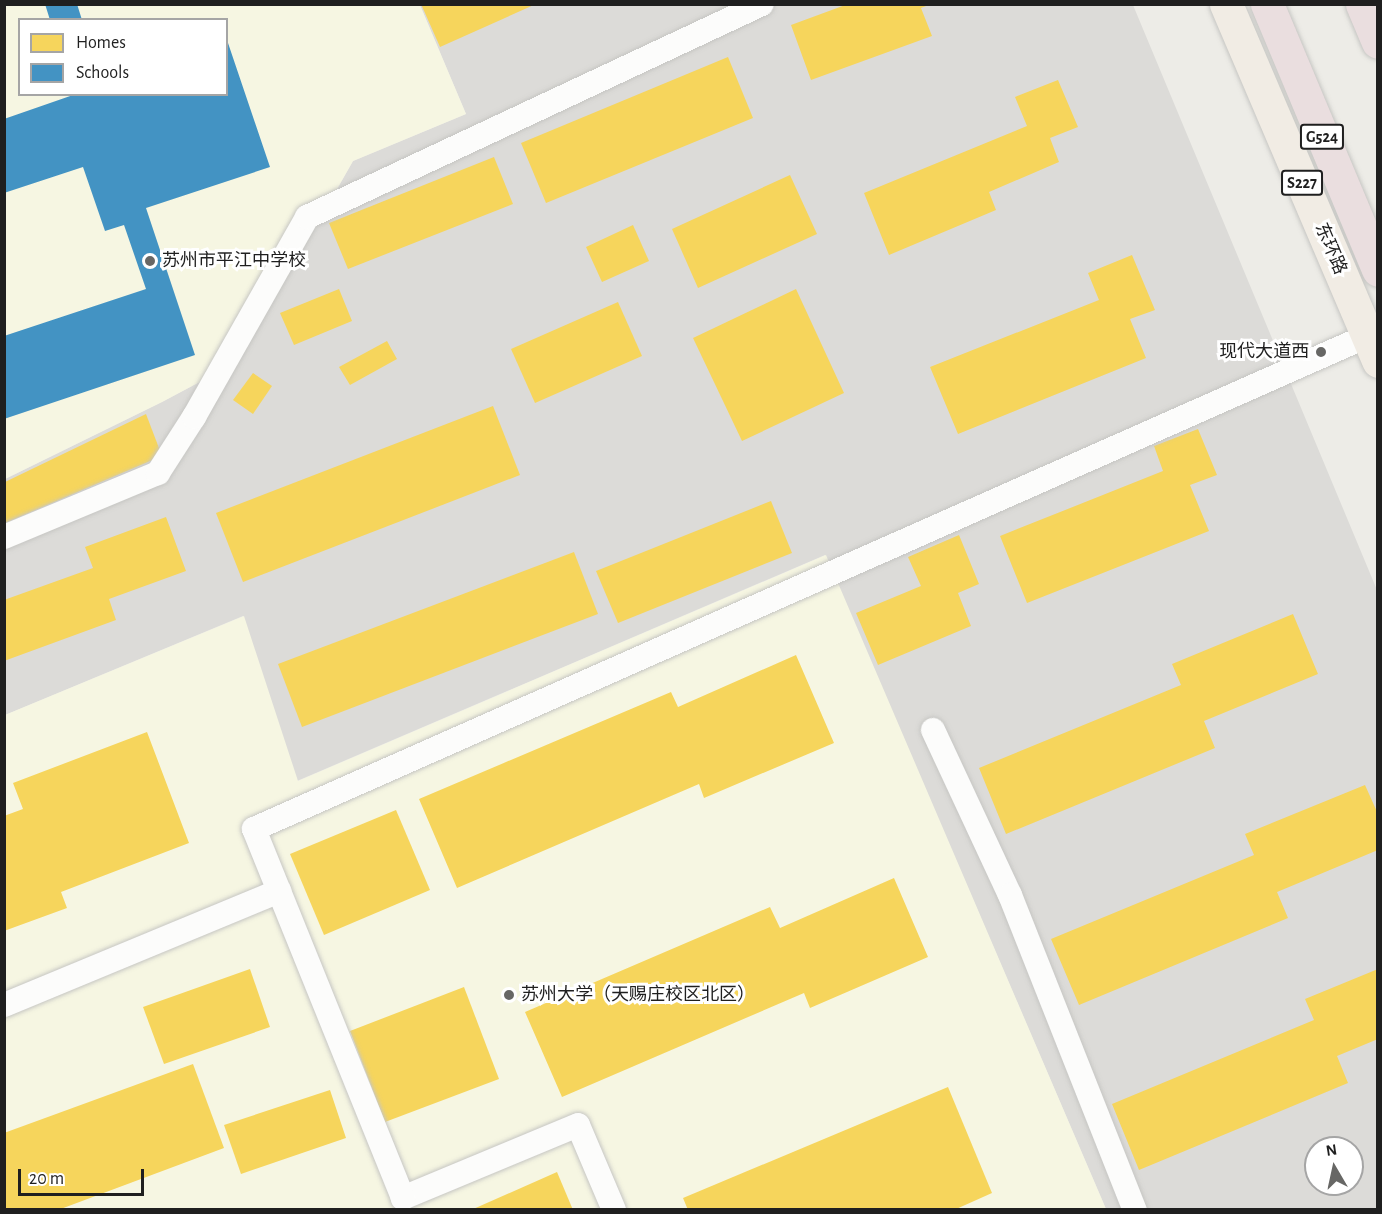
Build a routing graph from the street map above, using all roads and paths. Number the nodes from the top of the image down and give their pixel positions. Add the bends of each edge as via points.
1 (762, 4) edge
2 (1226, 4) edge
3 (1267, 4) edge
4 (1362, 4) edge
5 (1377, 42) edge
6 (1377, 270) edge
7 (1372, 348) edge
8 (4, 537) edge
9 (933, 730) dead end
10 (279, 891) junction
11 (4, 1005) edge
12 (614, 1209) edge
13 (1135, 1209) edge

1 - 8 lane via 306,217 194,417 158,473
2 - 7 main road, 东环路 / S227
3 - 6 highway, G524
4 - 5 highway
7 - 10 lane via 254,829
9 - 13 lane via 1010,895
10 - 11 lane
10 - 12 lane via 403,1198 578,1125

